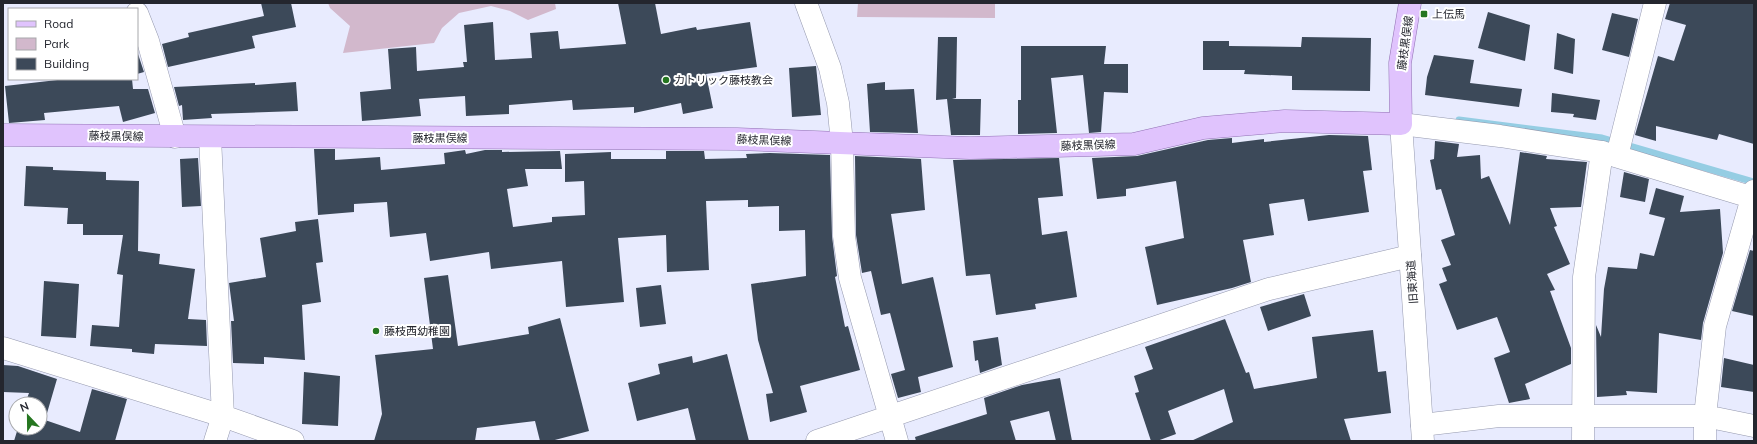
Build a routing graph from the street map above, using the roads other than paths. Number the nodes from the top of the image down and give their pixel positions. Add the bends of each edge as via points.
1 (806, 3) edge
2 (1410, 3) edge
3 (1655, 3) edge
4 (138, 16) edge
5 (1401, 124) junction
6 (3, 135) edge
7 (175, 137) junction
8 (210, 137) junction
9 (842, 143) junction
10 (1610, 154) junction
11 (1753, 195) edge
12 (1410, 256) junction
13 (3, 348) edge
14 (223, 416) junction
15 (890, 416) junction
16 (1584, 416) junction
17 (1705, 416) junction
18 (1754, 426) edge
19 (1422, 433) edge
20 (215, 441) edge
21 (293, 441) edge
22 (817, 441) edge
23 (897, 441) edge
24 (1583, 441) edge
25 (1705, 441) edge

1 - 9 street via 830,68 838,103
2 - 5 main road, 藤枝黒俣線 via 1400,63
3 - 10 street
4 - 7 street via 148,41
5 - 9 main road, 藤枝黒俣線 via 1285,121 1203,128 1134,144 970,148
5 - 10 street via 1500,136
5 - 12 street, 旧東海道
6 - 7 main road, 藤枝黒俣線
7 - 8 main road, 藤枝黒俣線
8 - 9 main road, 藤枝黒俣線 via 729,139
8 - 14 street
9 - 15 street via 844,236 850,278
10 - 11 street
10 - 16 street via 1584,276
11 - 17 street via 1715,326
12 - 15 street via 1269,289
12 - 19 street, 旧東海道
13 - 14 street
14 - 20 street
14 - 21 street
15 - 22 street
15 - 23 street
16 - 17 street
16 - 19 street via 1499,416
16 - 24 street
17 - 18 street
17 - 25 street

